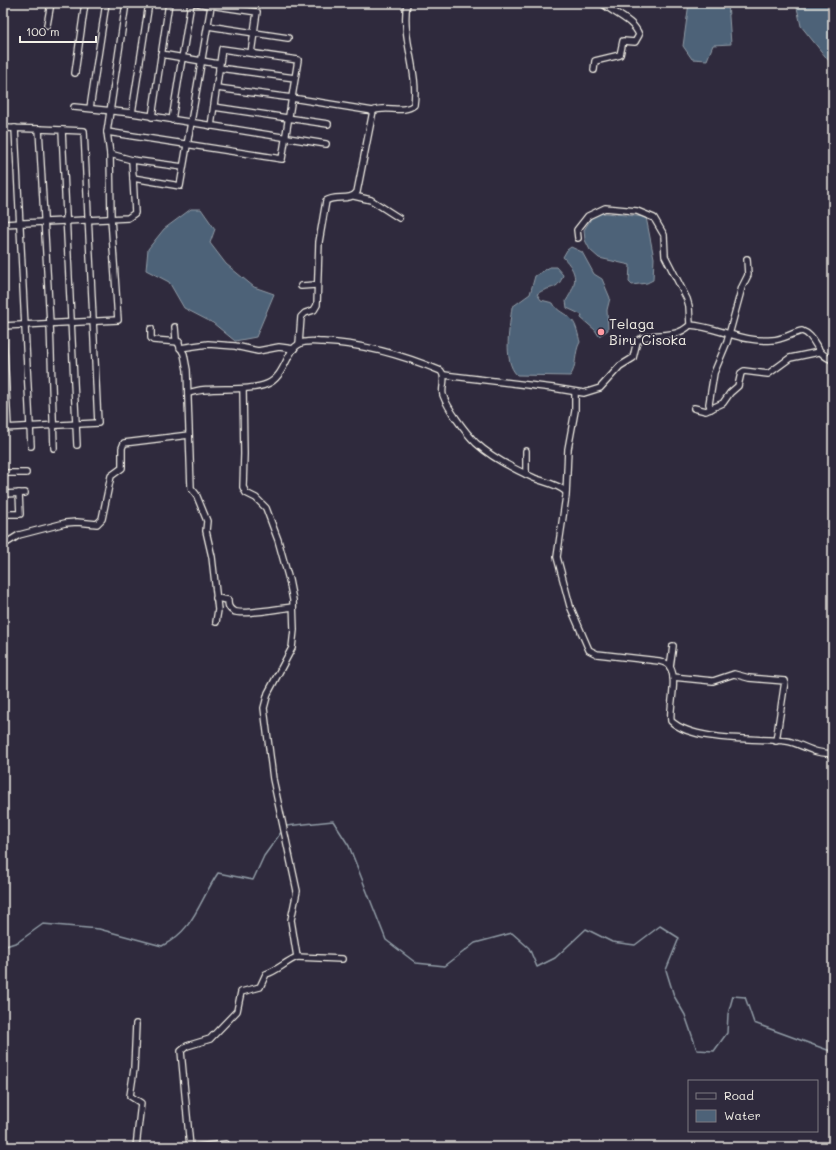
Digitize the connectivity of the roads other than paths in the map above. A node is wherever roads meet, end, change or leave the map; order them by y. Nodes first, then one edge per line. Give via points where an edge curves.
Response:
1 (51, 3) edge
2 (86, 3) edge
3 (106, 3) edge
4 (126, 3) edge
5 (149, 3) edge
6 (169, 3) edge
7 (191, 3) edge
8 (196, 3) edge
9 (407, 3) edge
10 (602, 3) edge
11 (211, 6) junction
12 (47, 25) dead end
13 (208, 26) junction
14 (254, 32) junction
15 (288, 38) dead end
16 (252, 53) junction
17 (161, 54) junction
18 (182, 58) junction
19 (202, 62) junction
20 (219, 66) junction
21 (594, 70) dead end
22 (75, 73) dead end
23 (295, 78) junction
24 (217, 88) junction
25 (292, 98) junction
26 (214, 106) junction
27 (74, 107) dead end
28 (90, 108) junction
29 (111, 110) junction
30 (373, 111) junction
31 (132, 113) junction
32 (152, 117) junction
33 (289, 118) junction
34 (172, 120) junction
35 (191, 123) junction
36 (328, 124) dead end
37 (211, 126) junction
38 (3, 128) edge
39 (15, 128) junction
40 (40, 129) junction
41 (62, 130) junction
42 (107, 132) junction
43 (286, 137) junction
44 (326, 144) dead end
45 (186, 146) junction
46 (110, 154) junction
47 (132, 160) junction
48 (183, 167) junction
49 (133, 178) junction
50 (354, 196) junction
51 (111, 218) junction
52 (399, 218) dead end
53 (89, 220) junction
54 (44, 221) junction
55 (66, 221) junction
56 (20, 223) junction
57 (3, 224) edge
58 (578, 238) dead end
59 (747, 259) dead end
60 (316, 285) junction
61 (301, 286) dead end
62 (94, 321) junction
63 (50, 322) junction
64 (71, 322) junction
65 (25, 324) junction
66 (690, 325) junction
67 (3, 326) edge
68 (175, 327) dead end
69 (151, 329) dead end
70 (3, 331) edge
71 (730, 334) junction
72 (179, 342) junction
73 (299, 344) junction
74 (180, 348) junction
75 (294, 349) junction
76 (819, 352) junction
77 (833, 360) edge
78 (444, 375) junction
79 (243, 388) junction
80 (189, 393) junction
81 (575, 393) junction
82 (694, 408) dead end
83 (711, 409) junction
84 (76, 423) junction
85 (54, 425) junction
86 (30, 426) junction
87 (5, 428) edge
88 (189, 434) junction
89 (77, 445) dead end
90 (31, 446) dead end
91 (54, 448) dead end
92 (526, 451) dead end
93 (26, 472) dead end
94 (3, 473) edge
95 (526, 474) junction
96 (565, 491) junction
97 (3, 494) edge
98 (3, 514) edge
99 (3, 545) edge
100 (216, 598) junction
101 (293, 607) junction
102 (216, 622) dead end
103 (673, 646) dead end
104 (670, 667) junction
105 (673, 677) junction
106 (776, 741) junction
107 (833, 754) edge
108 (297, 957) junction
109 (342, 959) dead end
110 (136, 1024) dead end
111 (226, 1144) dead end
112 (136, 1147) edge
113 (190, 1147) edge
114 (196, 1147) edge

1 - 12 street
2 - 22 street
3 - 28 street
4 - 29 street
5 - 31 street
6 - 17 street
7 - 18 street
8 - 11 street
9 - 30 street via 406,39 414,78 414,105 405,109
10 - 21 street via 625,19 638,35 634,42 623,41 620,55 595,61
11 - 13 street
11 - 14 street via 257,12
13 - 14 street
13 - 19 street
14 - 15 street
14 - 16 street
16 - 20 street via 222,50
16 - 23 street via 298,60
17 - 18 street
17 - 32 street
18 - 19 street
18 - 34 street
19 - 20 street
19 - 35 street
20 - 23 street
20 - 24 street
23 - 25 street
24 - 25 street
24 - 26 street
25 - 30 street
25 - 33 street
26 - 33 street
26 - 37 street
27 - 28 street
28 - 29 street
29 - 31 street
29 - 42 street
30 - 50 street via 357,192
31 - 32 street
32 - 34 street
33 - 36 street
33 - 43 street
34 - 35 street
35 - 37 street
35 - 45 street
37 - 43 street
38 - 39 street
39 - 40 street
39 - 56 street
40 - 41 street
40 - 54 street
41 - 53 street via 84,131
41 - 55 street
42 - 45 street
42 - 46 street
43 - 44 street
43 - 45 street via 282,159
45 - 48 street
46 - 47 street
46 - 51 street
47 - 48 street
47 - 49 street
48 - 49 street via 180,186
49 - 51 street via 135,213 128,218
50 - 52 street via 371,200
50 - 60 street via 329,198 326,201 319,242
51 - 53 street
51 - 62 street via 118,320
53 - 55 street
53 - 62 street
54 - 55 street
54 - 56 street
54 - 63 street
55 - 64 street
56 - 57 street
56 - 65 street
58 - 66 street via 577,230 588,216 605,208 637,211 654,218 664,235 665,256 690,306
59 - 71 street via 748,274 742,287
60 - 61 street
60 - 73 street via 316,307 301,317
62 - 64 street
62 - 84 street via 98,423
63 - 64 street
63 - 65 street
63 - 85 street
64 - 84 street
65 - 67 street
65 - 86 street
66 - 71 street
66 - 81 street via 678,334 637,341 633,358 620,366 600,388 592,392
68 - 72 street via 176,339
69 - 72 street via 153,340
70 - 87 street
71 - 76 street via 739,338 773,340 802,331 811,337
71 - 83 street via 714,373
72 - 74 street
73 - 75 street
73 - 78 street via 332,343 373,348 434,368
74 - 75 street via 208,344 258,351 279,347
74 - 80 street via 184,354
75 - 79 street via 279,375 271,382 263,386
76 - 77 street
76 - 83 street via 790,358 768,374 744,371 741,373 737,388 723,403
78 - 81 street
78 - 95 street via 443,395 474,442 488,453
79 - 80 street
79 - 101 street via 243,487 246,493 266,508 289,580
80 - 88 street
81 - 96 street
82 - 83 street via 706,411
84 - 85 street
84 - 89 street
85 - 86 street
85 - 91 street
86 - 87 street
86 - 90 street
88 - 99 street via 124,443 122,468 111,476 102,519 97,524 65,523 19,536
88 - 100 street via 191,490 196,494 208,521 206,531 212,557
92 - 95 street
93 - 94 street
95 - 96 street via 561,487
96 - 104 street via 558,562 570,606 589,650 597,654 659,661
97 - 98 street via 22,493 20,514
100 - 101 street via 228,600 229,607 234,612
100 - 102 street
101 - 108 street via 292,648 268,693 264,708 279,814 297,891 291,920
103 - 104 street
104 - 105 street
105 - 106 street via 671,721 675,725 700,734
105 - 106 street via 713,681 734,674 786,681
106 - 107 street via 795,743
108 - 109 street
108 - 113 street via 266,974 260,987 241,992 237,1010 210,1039 181,1050
110 - 112 street via 130,1096 140,1103
111 - 114 street

